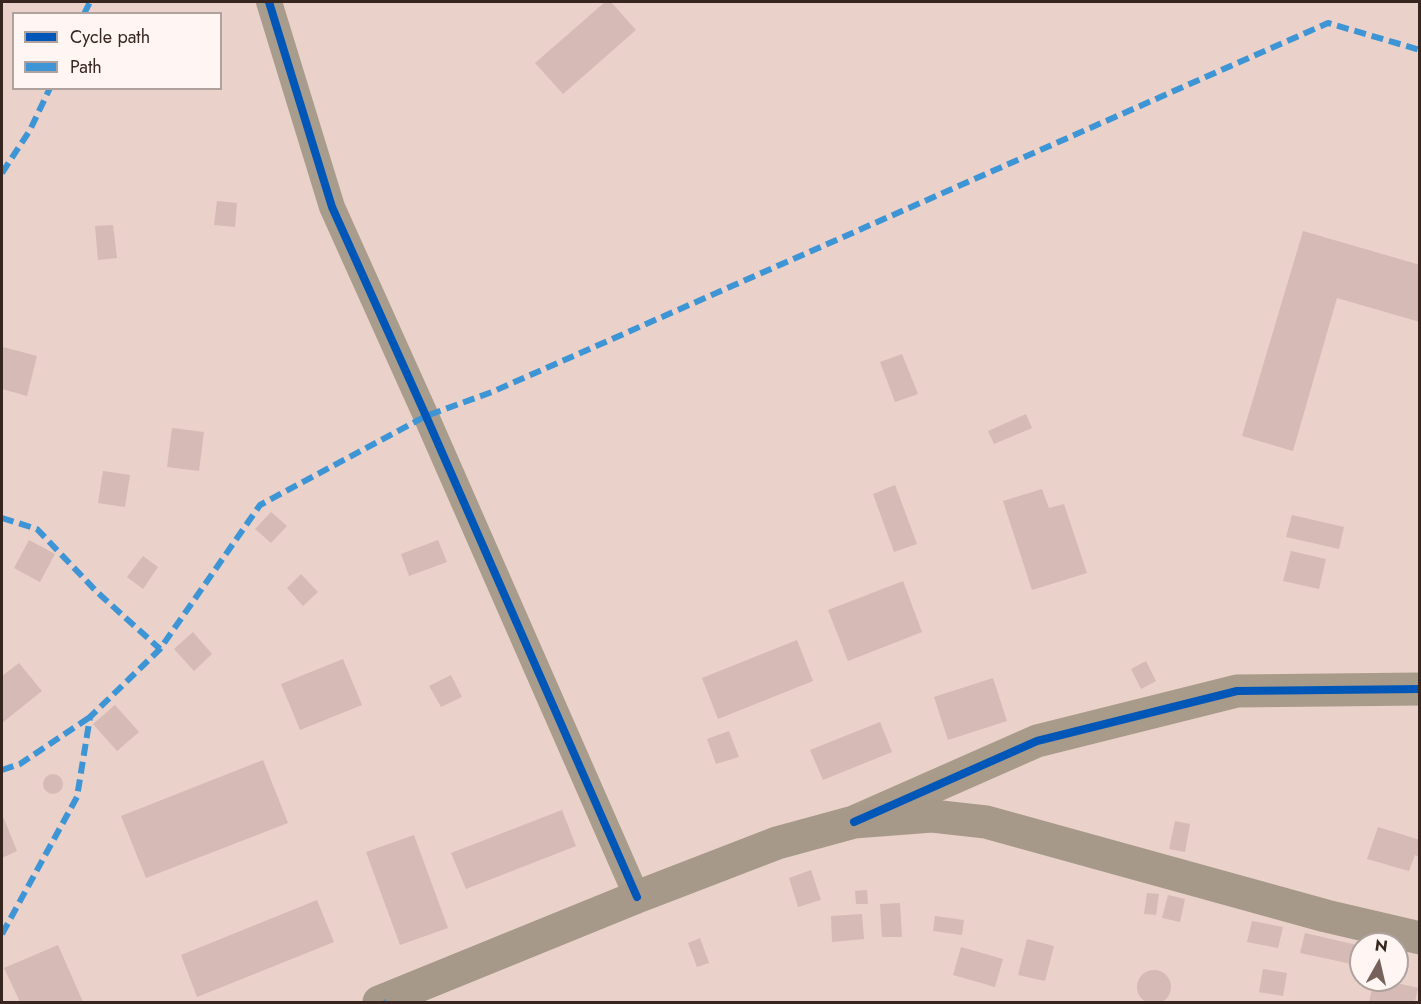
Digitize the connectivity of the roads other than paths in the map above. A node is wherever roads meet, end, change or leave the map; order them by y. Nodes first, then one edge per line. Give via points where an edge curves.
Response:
1 (269, 2) edge
2 (1419, 689) edge
3 (854, 822) junction
4 (637, 897) junction
5 (1419, 938) edge
6 (379, 1002) edge

1 - 4 street via 332,207
2 - 3 street via 1237,691 1037,741
3 - 4 main road via 777,843
3 - 5 main road via 932,816 986,822 1314,913
4 - 6 main road

